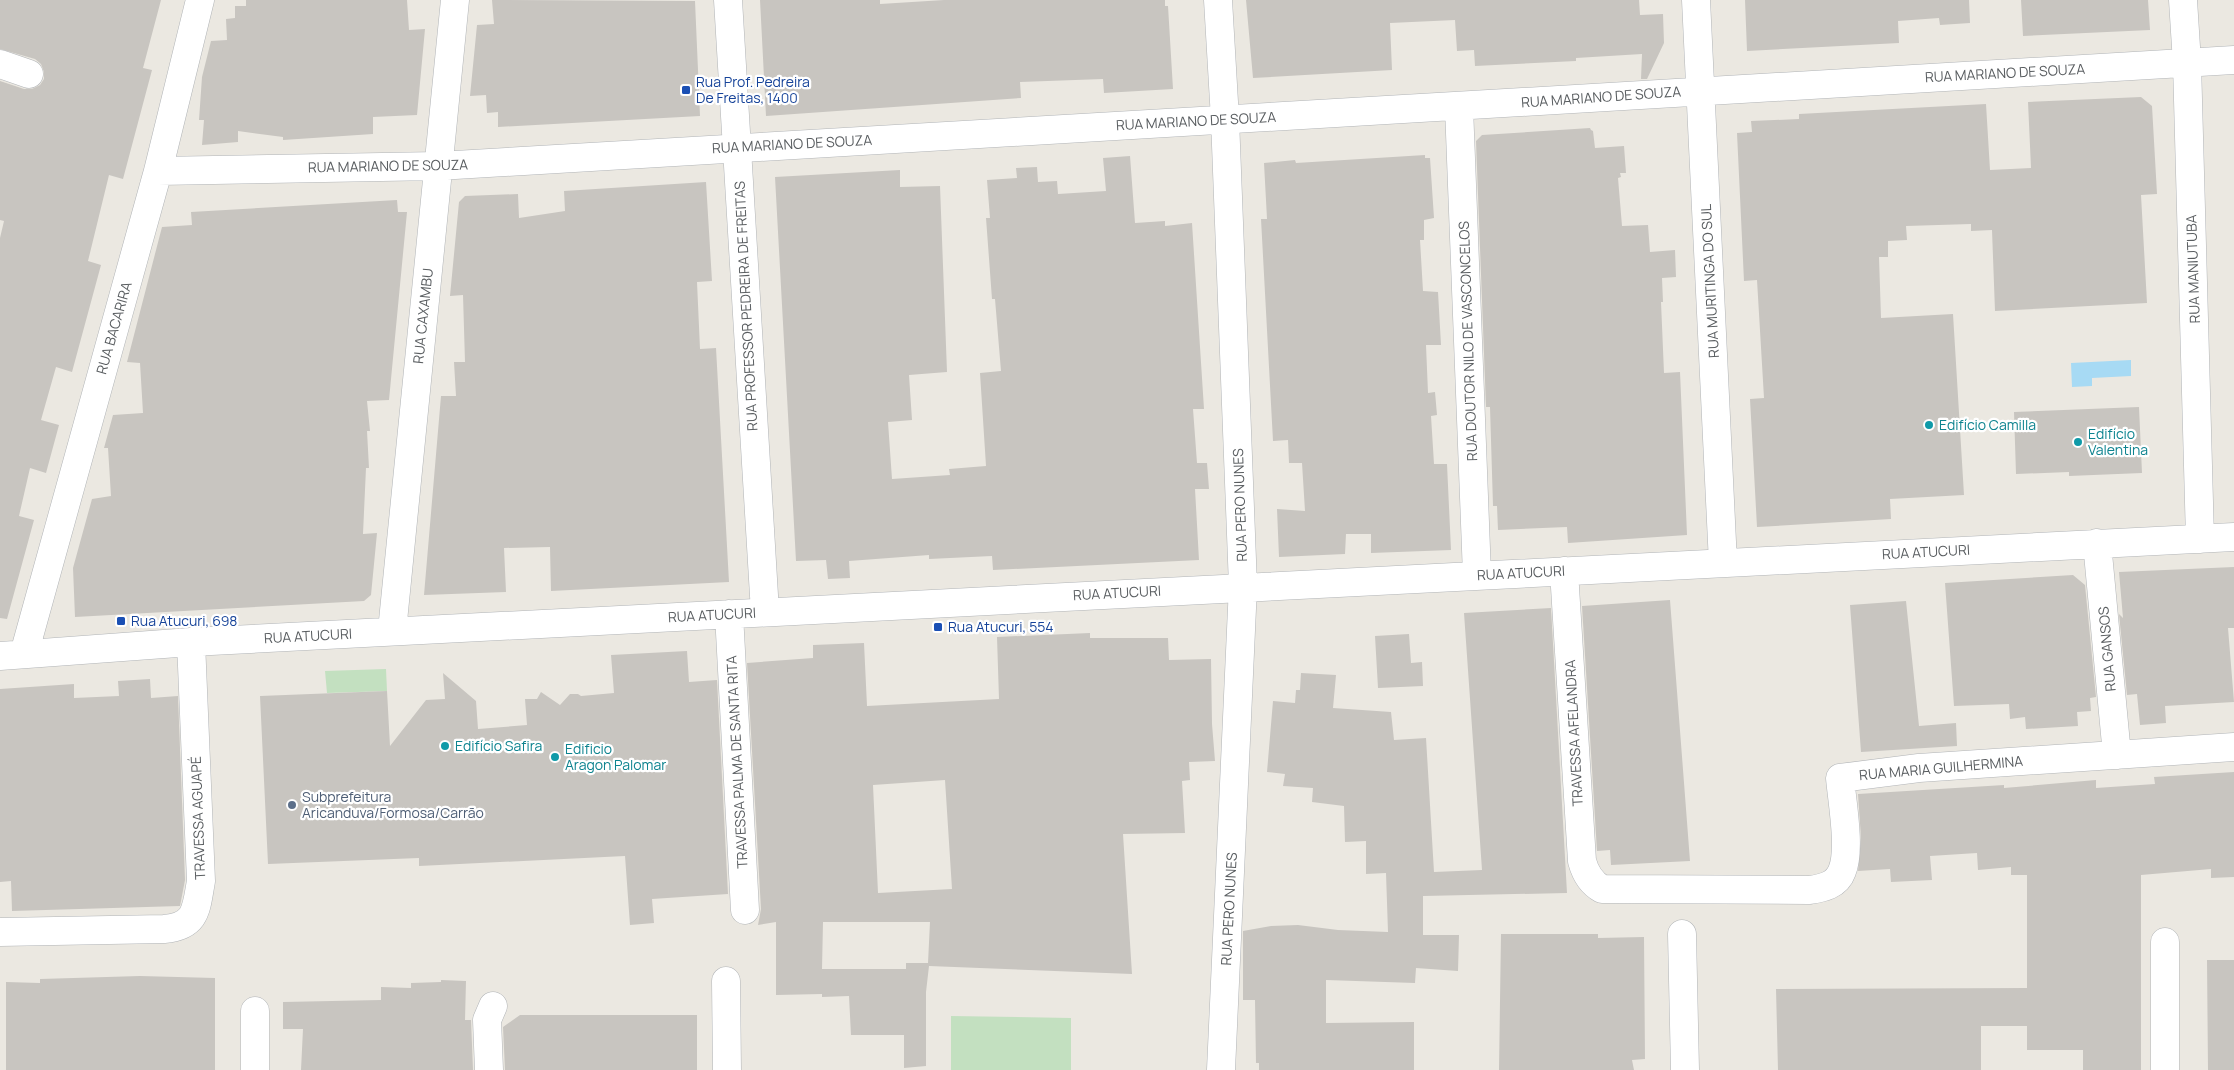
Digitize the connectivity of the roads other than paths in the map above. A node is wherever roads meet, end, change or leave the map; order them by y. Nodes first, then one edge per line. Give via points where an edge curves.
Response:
1 (200, 0) edge
2 (455, 0) edge
3 (728, 0) edge
4 (1218, 0) edge
5 (1696, 0) edge
6 (2183, 0) edge
7 (2234, 60) edge
8 (2187, 62) junction
9 (0, 64) edge
10 (29, 74) dead end
11 (1702, 90) junction
12 (1459, 107) junction
13 (1225, 119) junction
14 (737, 148) junction
15 (438, 166) junction
16 (158, 170) junction
17 (2234, 537) edge
18 (2200, 539) junction
19 (2097, 543) junction
20 (1723, 563) junction
21 (1564, 571) junction
22 (1477, 575) junction
23 (1243, 586) junction
24 (764, 612) junction
25 (729, 614) junction
26 (392, 631) junction
27 (190, 642) junction
28 (12, 655) edge
29 (2234, 747) edge
30 (2117, 755) junction
31 (1602, 889) joint
32 (745, 910) dead end
33 (0, 932) edge
34 (1682, 934) dead end
35 (2165, 942) dead end
36 (726, 981) dead end
37 (493, 1006) dead end
38 (255, 1011) dead end
39 (254, 1070) edge
40 (489, 1070) edge
41 (727, 1070) edge
42 (1221, 1070) edge
43 (1685, 1070) edge
44 (2165, 1070) edge

1 - 16 street, RUA BACARIRA
2 - 15 street, RUA CAXAMBU
3 - 14 street, RUA PROFESSOR PEDREIRA DE FREITAS
4 - 13 street, RUA PERO NUNES
5 - 11 street, RUA MURITINGA DO SUL
6 - 8 street, RUA MANIUTUBA
7 - 8 street, RUA MARIANO DE SOUZA
8 - 11 street, RUA MARIANO DE SOUZA
8 - 18 street, RUA MANIUTUBA
9 - 10 street
11 - 12 street, RUA MARIANO DE SOUZA
11 - 20 street, RUA MURITINGA DO SUL
12 - 13 street, RUA MARIANO DE SOUZA
12 - 22 street, RUA DOUTOR NILO DE VASCONCELOS
13 - 14 street, RUA MARIANO DE SOUZA
13 - 23 street, RUA PERO NUNES
14 - 15 street, RUA MARIANO DE SOUZA
14 - 24 street, RUA PROFESSOR PEDREIRA DE FREITAS
15 - 16 street, RUA MARIANO DE SOUZA
15 - 26 street, RUA CAXAMBU
16 - 28 street, RUA BACARIRA
17 - 18 street, RUA ATUCURI
18 - 19 street, RUA ATUCURI
19 - 20 street, RUA ATUCURI
19 - 30 street, RUA GANSOS
20 - 21 street, RUA ATUCURI
21 - 22 street, RUA ATUCURI
21 - 31 street, TRAVESSA AFELANDRA via 1582,861 1588,875
22 - 23 street, RUA ATUCURI
23 - 24 street, RUA ATUCURI
23 - 42 street, RUA PERO NUNES
24 - 25 street, RUA ATUCURI
25 - 26 street, RUA ATUCURI
25 - 32 street, TRAVESSA PALMA DE SANTA RITA
26 - 27 street, RUA ATUCURI
27 - 28 street, RUA ATUCURI
27 - 33 street, TRAVESSA AGUAPÉ via 201,881 198,903 190,920 180,927 164,929
29 - 30 street, RUA MARIA GUILHERMINA
30 - 31 street, RUA MARIA GUILHERMINA via 1919,768 1840,778 1846,858 1842,872 1825,888
34 - 43 street
35 - 44 street
36 - 41 street
37 - 40 street via 487,1020
38 - 39 street

